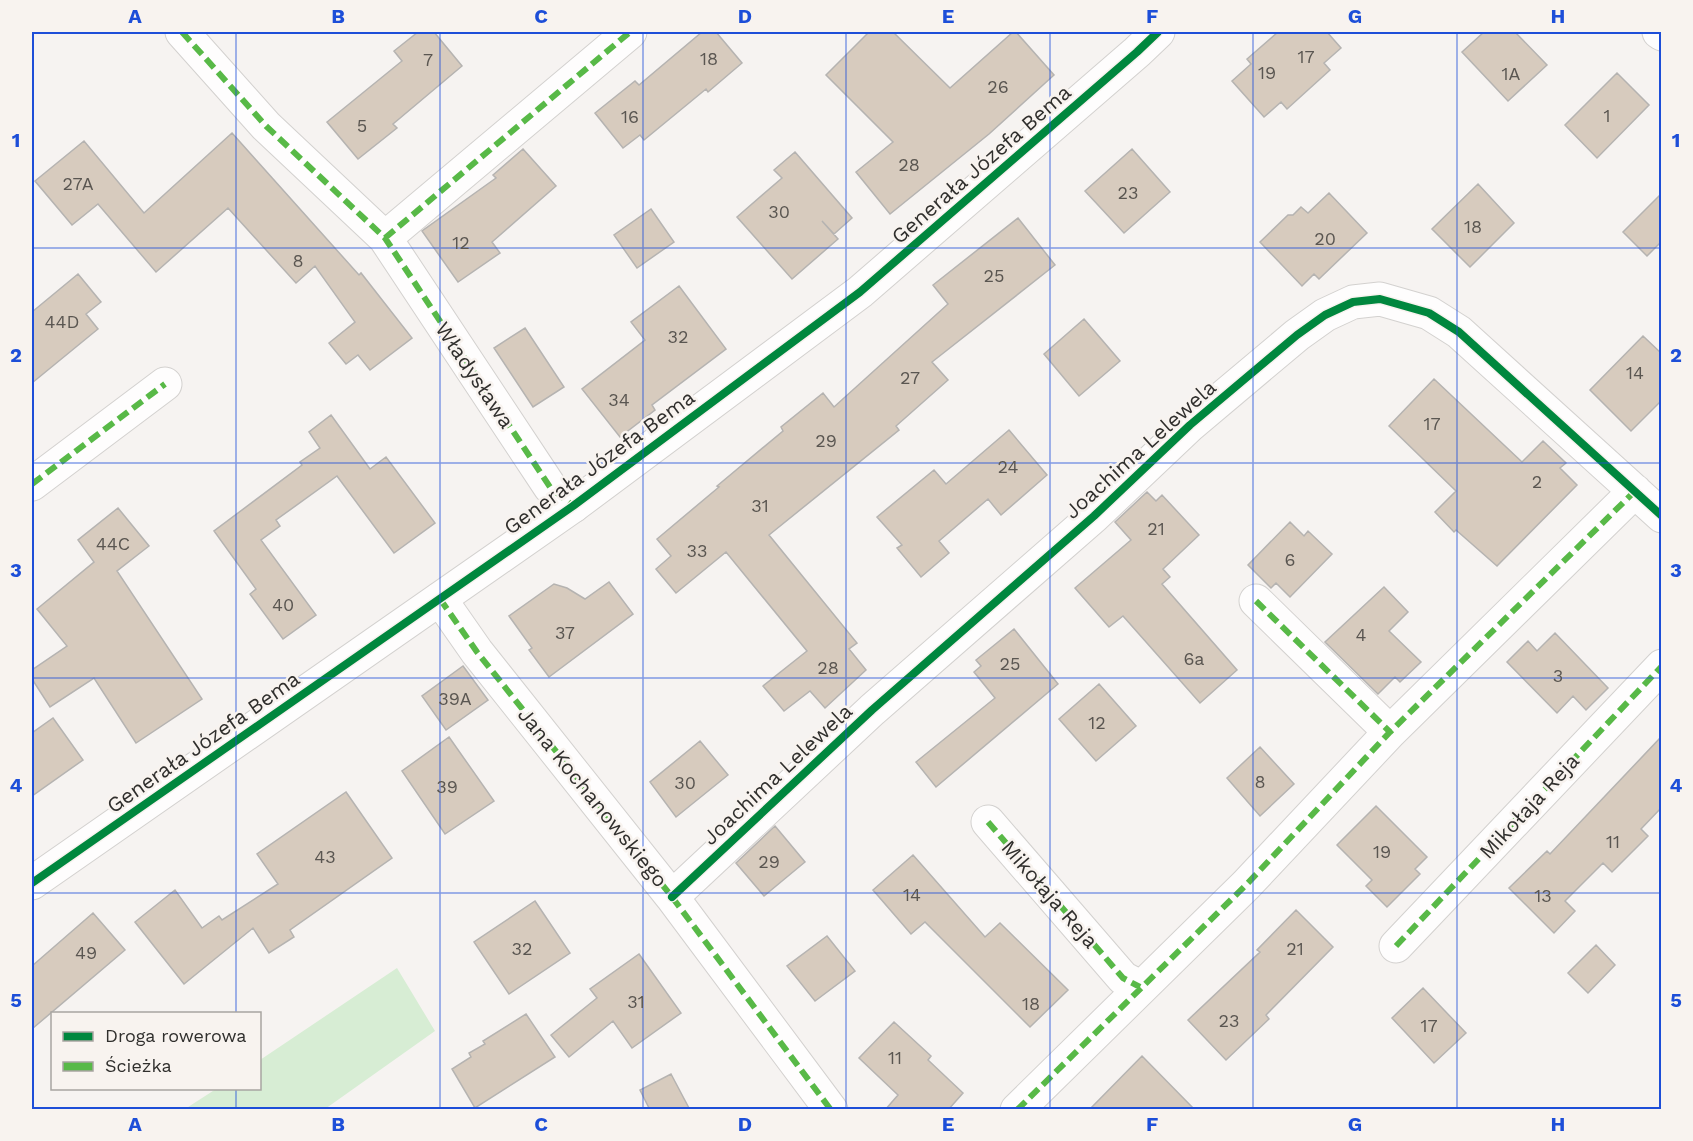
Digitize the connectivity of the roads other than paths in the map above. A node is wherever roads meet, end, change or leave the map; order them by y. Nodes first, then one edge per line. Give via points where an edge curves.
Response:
1 (182, 32) edge
2 (630, 32) edge
3 (1158, 32) edge
4 (385, 238) junction
5 (165, 384) dead end
6 (32, 484) edge
7 (1635, 491) junction
8 (573, 506) junction
9 (1662, 516) edge
10 (440, 599) junction
11 (1256, 601) dead end
12 (1662, 666) edge
13 (1390, 732) junction
14 (988, 822) dead end
15 (32, 883) edge
16 (672, 897) junction
17 (1396, 946) dead end
18 (1140, 987) junction
19 (831, 1110) edge
20 (1017, 1110) edge

1 - 4 street, Władysława via 266,126
2 - 4 street
3 - 8 street, Generała Józefa Bema via 860,292
4 - 8 street, Władysława via 550,487
5 - 6 street
7 - 9 street, Joachima Lelewela
7 - 13 street
7 - 16 street, Joachima Lelewela via 1459,332 1429,313 1398,303 1380,298 1353,302 1325,315 1297,335 1190,425 1094,516 872,710
8 - 10 street, Generała Józefa Bema
10 - 15 street, Generała Józefa Bema
10 - 16 street, Jana Kochanowskiego via 477,652
11 - 13 street
12 - 17 street, Mikołaja Reja
13 - 18 street via 1246,885
14 - 18 street, Mikołaja Reja via 1123,978
16 - 19 street, Jana Kochanowskiego
18 - 20 street

